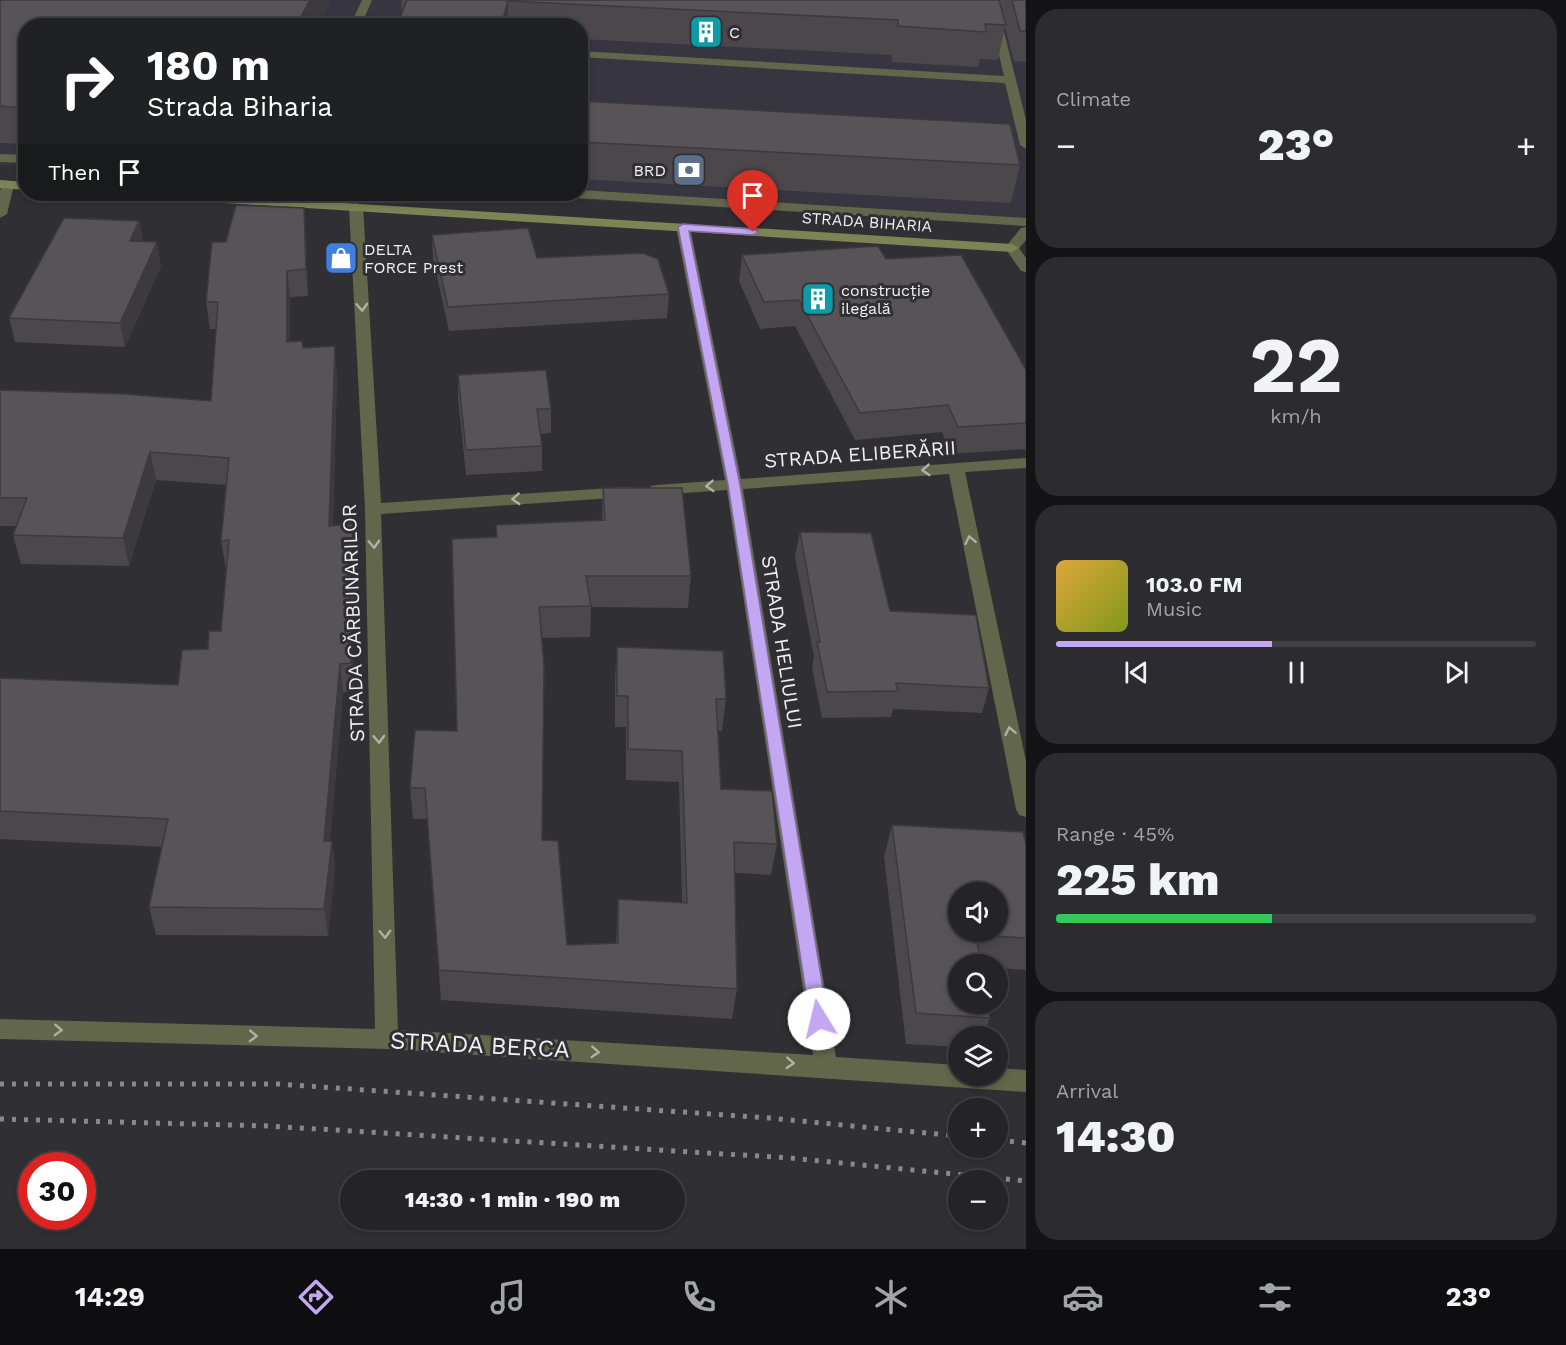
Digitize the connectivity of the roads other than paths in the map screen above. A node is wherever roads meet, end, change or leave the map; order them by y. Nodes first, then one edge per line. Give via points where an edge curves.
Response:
1 (367, 0) edge
2 (991, 0) edge
3 (359, 18) edge
4 (588, 54) edge
5 (1010, 80) junction
6 (1026, 145) edge
7 (0, 158) edge
8 (18, 159) edge
9 (4, 185) edge
10 (588, 195) edge
11 (302, 201) edge
12 (356, 207) junction
13 (0, 214) edge
14 (1026, 222) edge
15 (683, 227) junction
16 (1026, 231) edge
17 (1012, 248) junction
18 (1026, 268) edge
19 (1026, 463) edge
20 (956, 468) junction
21 (734, 485) junction
22 (373, 509) junction
23 (1026, 809) edge
24 (0, 1029) edge
25 (387, 1039) junction
26 (826, 1065) junction
27 (948, 1074) edge
28 (1008, 1079) edge
29 (1026, 1081) edge

1 - 3 street
2 - 5 street
4 - 5 street
5 - 6 street
7 - 8 street
9 - 13 street
10 - 14 street
11 - 12 street, STRADA BIHARIA
12 - 15 street, STRADA BIHARIA
12 -> 22 street, STRADA CĂRBUNARILOR
15 - 17 street, STRADA BIHARIA
15 - 21 street, STRADA HELIULUI
16 - 17 street
17 - 18 street
19 - 20 street, STRADA ELIBERĂRII
20 -> 21 street, STRADA ELIBERĂRII
23 -> 20 street
21 -> 22 street, STRADA ELIBERĂRII
21 - 26 street, STRADA HELIULUI
22 -> 25 street, STRADA CĂRBUNARILOR
24 -> 25 street, STRADA BERCA
25 -> 26 street, STRADA BERCA
26 - 27 street, STRADA BERCA
28 - 29 street, STRADA BERCA

